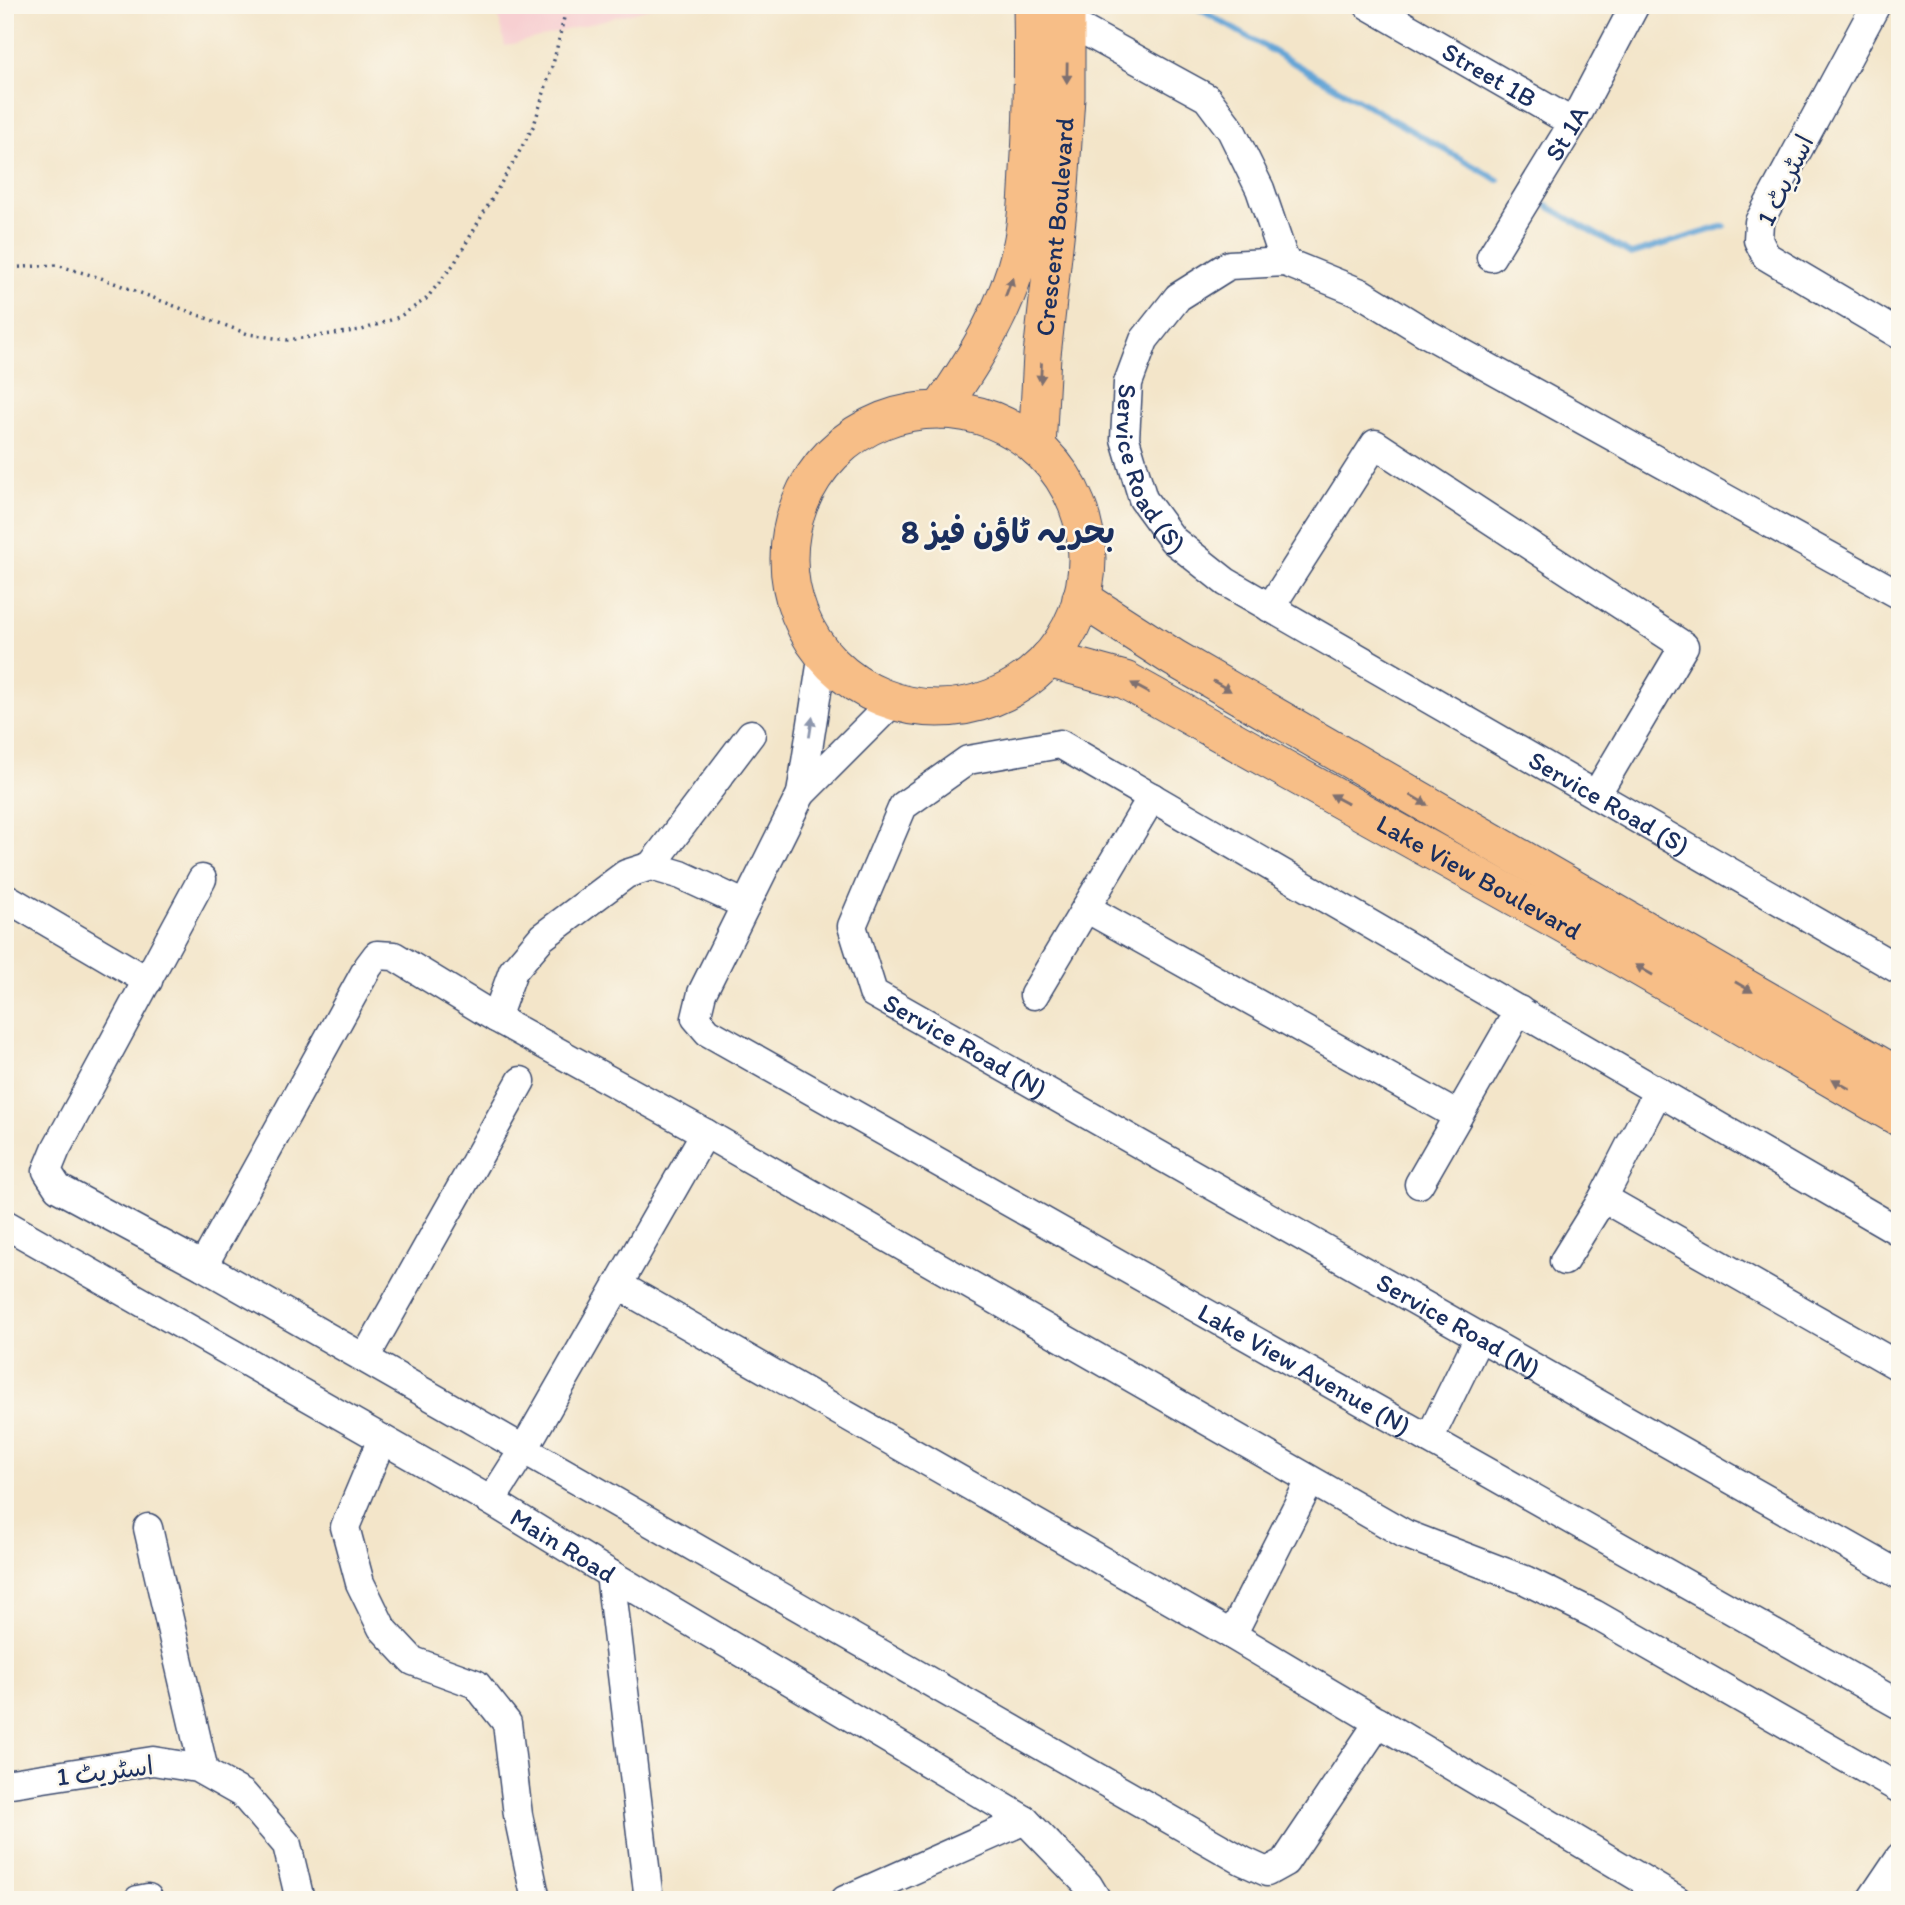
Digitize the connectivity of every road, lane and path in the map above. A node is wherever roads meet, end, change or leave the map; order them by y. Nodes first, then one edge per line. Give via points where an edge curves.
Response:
1 (567, 5) edge
2 (1368, 5) edge
3 (1634, 5) edge
4 (1877, 5) edge
5 (1051, 9) edge
6 (1573, 123) junction
7 (1491, 257) dead end
8 (1285, 262) junction
9 (5, 268) edge
10 (1900, 335) edge
11 (940, 410) junction
12 (1037, 448) junction
13 (1900, 595) edge
14 (1082, 598) junction
15 (1270, 608) junction
16 (823, 653) junction
17 (1048, 659) junction
18 (894, 701) junction
19 (751, 734) dead end
20 (801, 794) junction
21 (1596, 795) junction
22 (1152, 797) junction
23 (651, 866) junction
24 (202, 880) dead end
25 (5, 897) edge
26 (746, 905) junction
27 (1086, 908) junction
28 (1900, 970) edge
29 (148, 981) junction
30 (1034, 995) dead end
31 (1519, 1010) junction
32 (496, 1017) junction
33 (1900, 1077) edge
34 (521, 1081) dead end
35 (1658, 1091) junction
36 (1458, 1116) junction
37 (1900, 1118) edge
38 (705, 1133) junction
39 (1419, 1184) dead end
40 (1603, 1198) junction
41 (5, 1224) edge
42 (1900, 1232) edge
43 (1564, 1261) dead end
44 (203, 1266) junction
45 (618, 1285) junction
46 (1479, 1337) junction
47 (365, 1358) junction
48 (1900, 1367) edge
49 (382, 1439) junction
50 (1429, 1439) junction
51 (524, 1448) junction
52 (1310, 1481) junction
53 (491, 1501) junction
54 (148, 1528) dead end
55 (610, 1574) junction
56 (1900, 1576) edge
57 (1232, 1635) junction
58 (1900, 1705) edge
59 (1379, 1722) junction
60 (204, 1771) junction
61 (6, 1778) edge
62 (1900, 1789) edge
63 (1025, 1820) junction
64 (1900, 1857) edge
65 (649, 1899) edge
66 (300, 1900) edge
67 (536, 1900) edge
68 (845, 1900) edge
69 (1097, 1900) edge
70 (1677, 1900) edge
71 (1871, 1900) edge

1 - 9 path via 534,125 454,264 426,299 399,317 362,330 288,340 248,334 56,265
2 - 6 street, Street 1B
3 - 6 street, St 1A
4 - 10 street, اسٹریٹ 1 via 1759,222 1758,240 1766,256
5 - 8 street via 1208,98 1231,130 1260,189
11 -> 5 main road, Crescent Boulevard via 993,325 1023,243 1034,100
5 -> 12 main road, Crescent Boulevard via 1066,97
6 - 7 street, St 1A
8 - 13 street, Service Road (S) via 1362,293 1426,333
8 - 15 street, Service Road (S) via 1229,265 1178,297 1144,340 1132,372 1125,439 1143,499 1173,540 1226,582
11 - 12 main road via 992,420
11 - 16 main road via 906,413 845,441 821,465 803,494 792,526 791,582 804,625
12 - 14 main road via 1056,468 1081,517 1086,544
14 - 17 main road via 1063,641
14 -> 33 main road, Lake View Boulevard via 1174,658
15 - 21 street, Service Road (S)
15 - 21 street via 1375,444 1684,646
16 - 18 main road via 859,685
20 -> 16 street
17 - 18 main road via 1004,693 977,702 922,707
37 -> 17 main road, Lake View Boulevard via 1125,680
18 - 20 street
19 - 23 street
20 - 26 street
21 - 28 street, Service Road (S)
22 - 27 street
22 - 31 street, Service Road (N)
22 - 46 street, Service Road (N) via 1060,744 968,760 903,806 852,926 873,993
23 - 26 street
23 - 32 street via 626,874 542,937 513,971
24 - 29 street
25 - 29 street
26 - 50 street, Lake View Avenue (N) via 702,993 696,1018 708,1032
27 - 30 street
27 - 36 street
29 - 44 street via 47,1171 58,1188
31 - 35 street, Service Road (N)
31 - 36 street
32 - 38 street
32 - 44 street via 394,956 377,955
34 - 47 street
35 - 40 street
35 - 42 street, Service Road (N)
36 - 39 street
38 - 45 street
38 - 52 street
40 - 43 street
40 - 48 street
41 - 49 street, Main Road
44 - 47 street
45 - 51 street
45 - 57 street
46 - 50 street
46 - 56 street, Service Road (N)
47 - 51 street
49 - 53 street, Main Road
49 - 67 street via 345,1527 360,1583 382,1628 413,1661 476,1684 507,1723 518,1815
50 - 58 street, Lake View Avenue (N)
51 - 53 street
51 - 59 street via 1267,1872 1285,1862
52 - 57 street
52 - 62 street via 1405,1534 1525,1580 1594,1614
53 - 55 street, Main Road
54 - 60 street
55 - 63 street, Main Road
55 - 65 street
57 - 59 street
59 - 70 street
60 - 61 street, اسٹریٹ 1 via 153,1761
60 - 66 street, اسٹریٹ 1 via 243,1794 287,1845
63 - 68 street
63 - 69 street, Main Road
64 - 71 street

